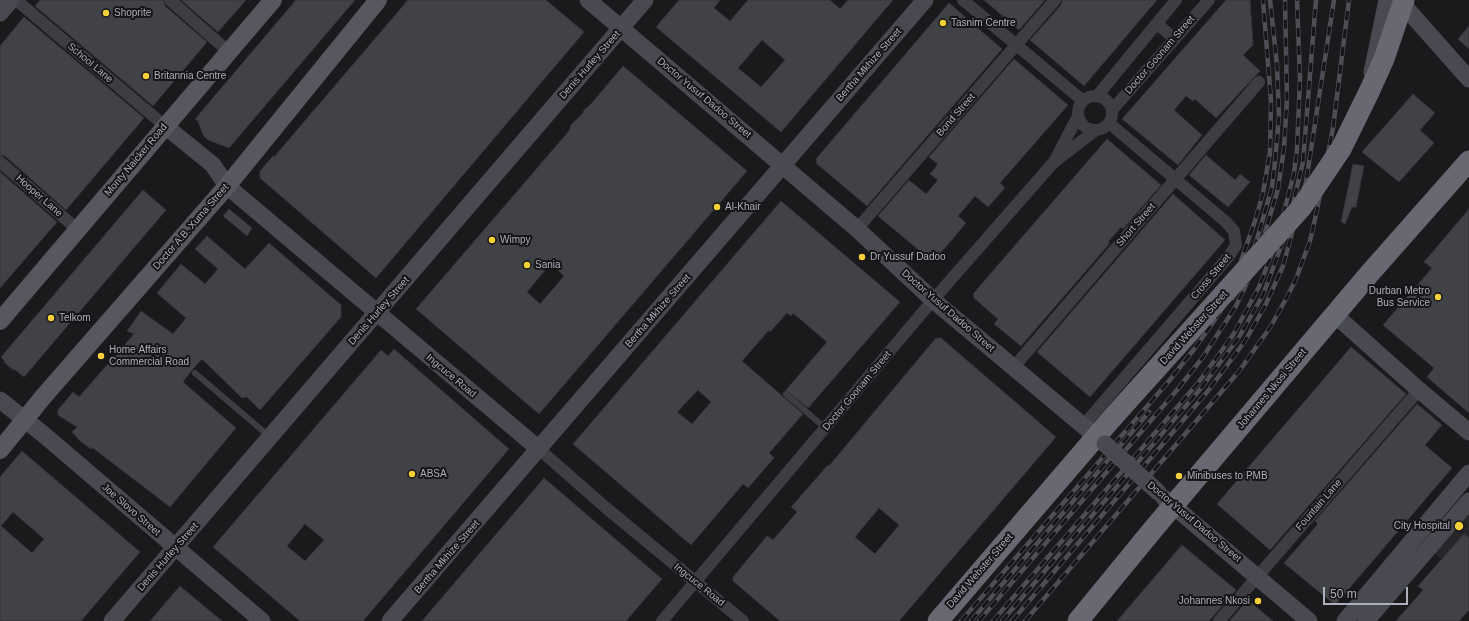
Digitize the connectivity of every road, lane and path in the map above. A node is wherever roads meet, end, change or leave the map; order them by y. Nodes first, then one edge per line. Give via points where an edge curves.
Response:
1 (11, 0) edge
2 (16, 0) edge
3 (170, 0) edge
4 (273, 0) edge
5 (378, 0) edge
6 (588, 0) edge
7 (645, 0) edge
8 (925, 0) edge
9 (963, 0) edge
10 (1055, 0) edge
11 (1176, 0) edge
12 (1209, 0) edge
13 (1398, 1) edge
14 (0, 13) edge
15 (1157, 24) junction
16 (621, 28) junction
17 (1175, 39) junction
18 (1017, 45) junction
19 (229, 52) junction
20 (1469, 79) edge
21 (1259, 82) dead end
22 (1097, 96) junction
23 (1083, 101) junction
24 (1112, 110) junction
25 (1078, 116) junction
26 (1109, 123) junction
27 (165, 126) junction
28 (1096, 130) junction
29 (1469, 161) edge
30 (0, 162) edge
31 (1053, 163) junction
32 (783, 165) junction
33 (1176, 180) junction
34 (226, 186) junction
35 (77, 229) junction
36 (857, 229) junction
37 (933, 300) junction
38 (378, 313) junction
39 (1335, 315) junction
40 (0, 321) edge
41 (1013, 368) junction
42 (195, 373) dead end
43 (1419, 390) junction
44 (786, 394) dead end
45 (0, 400) edge
46 (25, 419) junction
47 (825, 428) junction
48 (1469, 432) edge
49 (1095, 435) junction
50 (271, 438) junction
51 (539, 449) junction
52 (0, 450) edge
53 (1469, 473) edge
54 (1166, 499) junction
55 (1469, 501) edge
56 (176, 548) junction
57 (1417, 548) junction
58 (1257, 576) junction
59 (695, 582) junction
60 (112, 621) edge
61 (262, 621) edge
62 (390, 621) edge
63 (662, 621) edge
64 (743, 621) edge
65 (938, 621) edge
66 (1078, 621) edge
67 (1219, 621) edge
68 (1309, 621) edge
69 (1345, 621) edge
70 (1366, 621) edge

1 - 14 street
2 - 27 street, School Lane
3 - 19 street
4 - 19 main road, Monty Naicker Road
5 - 34 main road, Doctor A.B. Xuma Street
6 - 16 street, Doctor Yusuf Dadoo Street
7 - 16 street, Denis Hurley Street
8 - 32 street, Bertha Mkhize Street
9 - 18 street
10 - 18 street, Bond Street
11 - 15 street, Doctor Goonam Street
12 - 17 street, Doctor Goonam Street
13 - 20 street
13 - 49 highway, David Webster Street, bridge via 1384,59 1369,92 1341,149 1301,208
15 - 17 street
15 - 22 street, Doctor Goonam Street
16 - 32 street, Doctor Yusuf Dadoo Street
16 - 38 street, Denis Hurley Street
17 - 24 street, Doctor Goonam Street
18 - 23 street
18 - 36 street, Bond Street
19 - 27 main road, Monty Naicker Road
21 - 33 street, Short Street
22 - 23 street
22 - 24 street via 1106,101
23 - 25 street
24 - 26 street
25 - 28 street via 1086,128
25 - 31 street
26 - 28 street
26 - 33 street, Cross Street
27 - 34 street, Ingcuce Road via 213,166
27 - 35 main road, Monty Naicker Road
28 - 31 street
29 - 39 highway, Johannes Nkosi Street
30 - 35 street, Hooper Lane
31 - 37 street, Doctor Goonam Street
32 - 36 street, Doctor Yusuf Dadoo Street
32 - 51 street, Bertha Mkhize Street
33 - 41 street, Short Street
33 - 49 street, Cross Street via 1226,222 1234,231 1236,245
34 - 38 street, Ingcuce Road
34 - 46 main road, Doctor A.B. Xuma Street
35 - 40 main road, Monty Naicker Road
36 - 37 street, Doctor Yusuf Dadoo Street
37 - 41 street, Doctor Yusuf Dadoo Street
37 - 47 street, Doctor Goonam Street
38 - 50 street, Denis Hurley Street
38 - 51 street, Ingcuce Road
39 - 43 street
39 - 54 highway, Johannes Nkosi Street
41 - 49 street, Doctor Yusuf Dadoo Street
42 - 50 lane
43 - 48 street
43 - 58 street, Fountain Lane
44 - 47 lane
45 - 46 street, Joe Slovo Street
46 - 52 main road, Doctor A.B. Xuma Street
46 - 56 street, Joe Slovo Street
47 - 59 street, Doctor Goonam Street
49 - 54 street, Doctor Yusuf Dadoo Street, bridge
49 - 65 highway, David Webster Street
50 - 56 street, Denis Hurley Street
51 - 59 street, Ingcuce Road
51 - 62 street, Bertha Mkhize Street
53 - 57 street
54 - 58 street, Doctor Yusuf Dadoo Street
54 - 66 highway, Johannes Nkosi Street
55 - 57 street
56 - 60 street, Denis Hurley Street
56 - 61 street, Joe Slovo Street
57 - 69 street
57 - 70 street
58 - 67 street, Fountain Lane
58 - 68 street, Doctor Yusuf Dadoo Street
59 - 63 street, Doctor Goonam Street
59 - 64 street, Ingcuce Road

